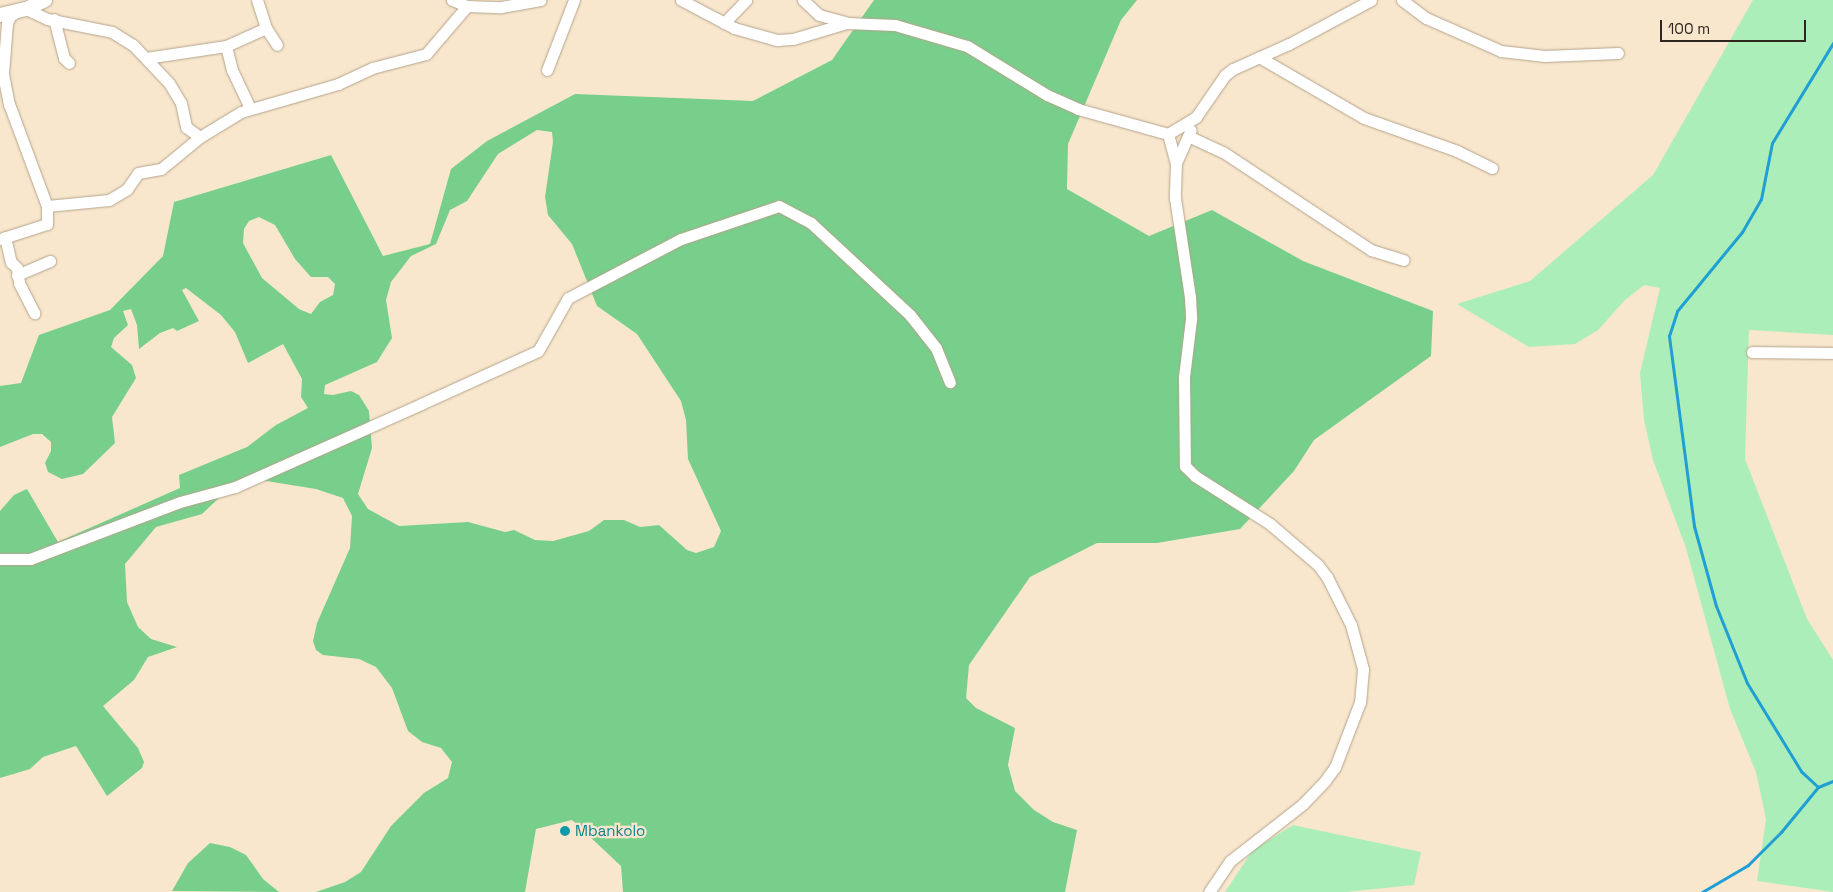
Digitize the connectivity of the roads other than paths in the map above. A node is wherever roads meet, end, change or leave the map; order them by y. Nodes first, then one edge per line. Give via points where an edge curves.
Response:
1 (45, 0) edge
2 (257, 0) edge
3 (452, 0) edge
4 (540, 0) edge
5 (574, 0) edge
6 (681, 0) edge
7 (746, 0) edge
8 (803, 0) edge
9 (1371, 0) edge
10 (1402, 0) edge
11 (467, 6) junction
12 (23, 10) junction
13 (0, 16) edge
14 (54, 19) junction
15 (724, 23) junction
16 (846, 23) junction
17 (266, 28) junction
18 (277, 45) dead end
19 (226, 46) junction
20 (1618, 53) dead end
21 (1259, 57) junction
22 (146, 58) junction
23 (69, 63) dead end
24 (547, 70) dead end
25 (250, 108) junction
26 (1196, 117) junction
27 (1168, 134) junction
28 (1188, 136) junction
29 (200, 137) junction
30 (1176, 163) junction
31 (1492, 168) dead end
32 (47, 206) junction
33 (2, 238) edge
34 (1403, 260) dead end
35 (50, 261) dead end
36 (17, 275) junction
37 (34, 313) dead end
38 (1752, 352) dead end
39 (1833, 353) edge
40 (950, 382) dead end
41 (0, 558) edge
42 (1208, 892) edge

1 - 12 street
2 - 17 street
3 - 11 street
4 - 11 street via 501,7
5 - 24 street
6 - 15 street
7 - 15 street
8 - 16 street via 819,16
9 - 21 street
10 - 20 street via 1426,18 1501,52 1545,56
11 - 25 street via 426,54 372,68 338,84
12 - 13 street
12 - 14 street via 48,20
12 - 32 street via 10,16 7,23 3,74 9,104
14 - 22 street via 112,32
14 - 23 street via 64,58
15 - 16 street via 777,40 793,39
16 - 27 street via 895,25 967,46 1060,101
17 - 18 street
17 - 19 street
19 - 22 street
19 - 25 street via 232,70
21 - 26 street via 1225,75
21 - 31 street via 1364,118 1457,151
22 - 29 street via 170,83 181,103 186,127
25 - 29 street
26 - 27 street
26 - 28 street
27 - 30 street
28 - 30 street
28 - 34 street via 1223,152 1371,250
29 - 32 street via 161,169 138,172 127,189 109,200
30 - 42 street via 1175,198 1191,319 1184,377 1185,466 1195,476 1270,524 1318,565 1328,577 1351,625 1363,676 1360,702 1350,732 1325,781 1303,804 1230,861
32 - 33 street via 47,224
33 - 36 street via 11,262 17,268
35 - 36 street
36 - 37 street
38 - 39 street
40 - 41 street via 936,348 910,315 811,223 779,206 681,239 568,298 538,351 360,432 235,487 180,502 30,559

